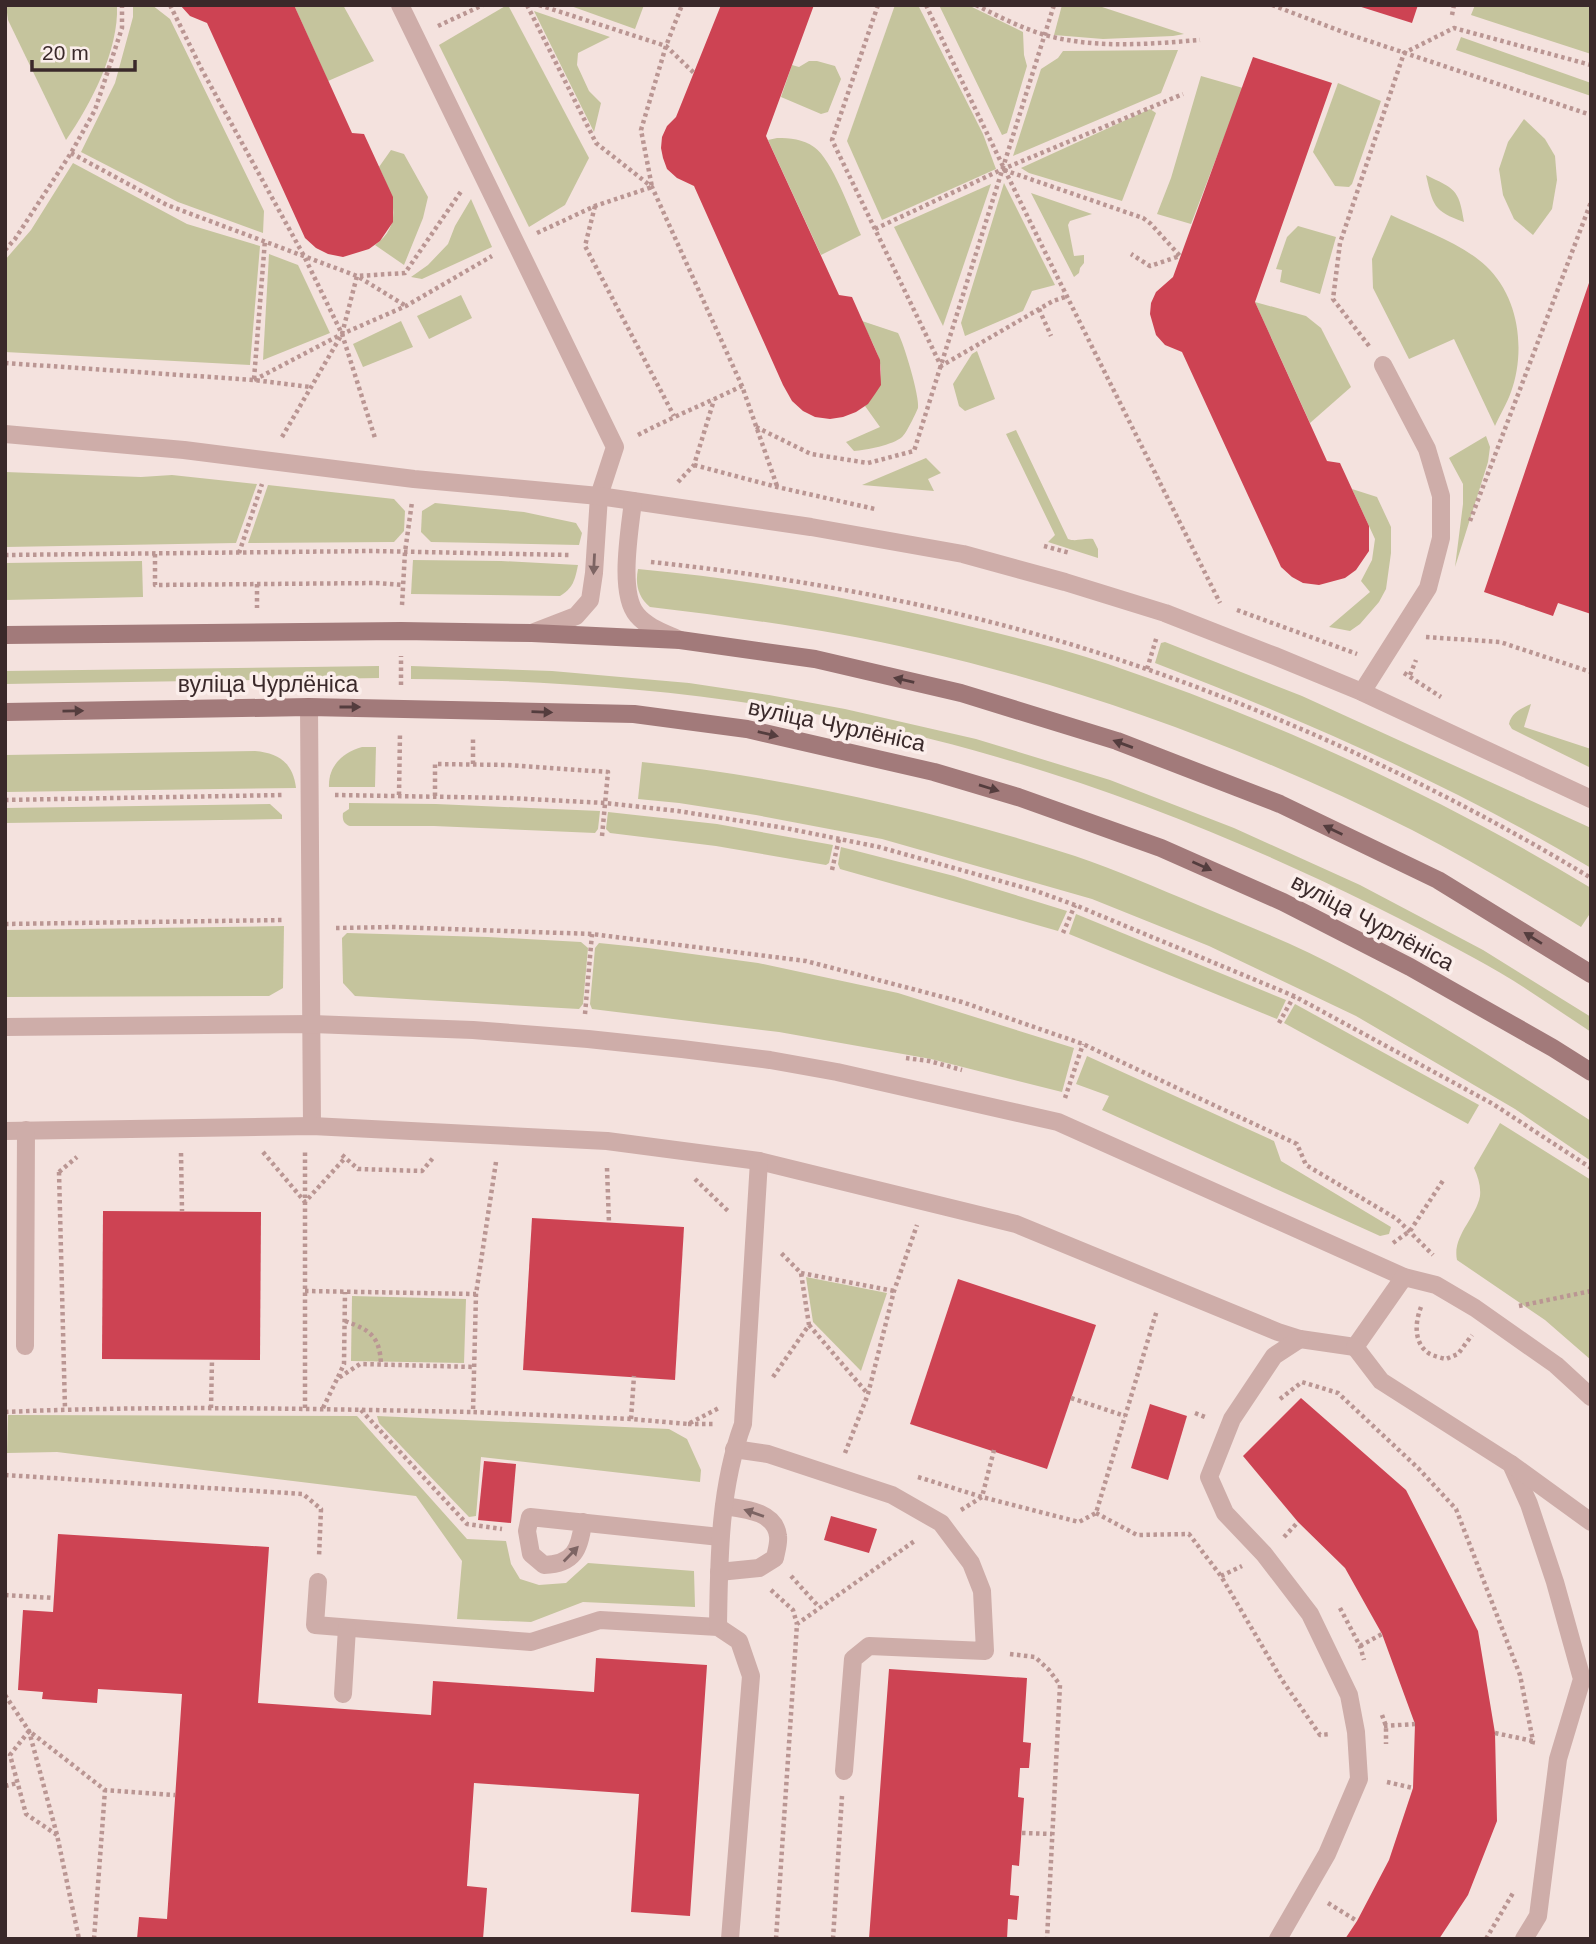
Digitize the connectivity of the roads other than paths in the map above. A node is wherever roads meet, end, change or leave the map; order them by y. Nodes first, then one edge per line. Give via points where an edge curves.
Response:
1 (400, 5) edge
2 (1383, 365) road end
3 (5, 434) edge
4 (598, 496) junction
5 (633, 501) junction
6 (532, 633) junction
7 (5, 635) edge
8 (680, 640) junction
9 (1362, 692) junction
10 (309, 707) junction
11 (5, 712) edge
12 (1591, 799) edge
13 (1591, 974) edge
14 (312, 1024) junction
15 (5, 1027) edge
16 (1591, 1072) edge
17 (312, 1126) junction
18 (26, 1130) junction
19 (5, 1131) edge
20 (760, 1161) junction
21 (1404, 1277) junction
22 (1300, 1339) junction
23 (25, 1346) dead end
24 (1355, 1347) junction
25 (1591, 1397) edge
26 (734, 1449) junction
27 (1511, 1464) junction
28 (724, 1506) junction
29 (583, 1522) junction
30 (1591, 1522) edge
31 (720, 1537) junction
32 (719, 1572) junction
33 (318, 1582) road end
34 (718, 1627) junction
35 (347, 1628) junction
36 (1586, 1674) edge
37 (343, 1694) dead end
38 (844, 1771) road end
39 (730, 1939) edge
40 (1278, 1939) edge
41 (1524, 1939) edge

1 - 4 lane via 615,447
2 - 9 lane via 1427,449 1441,496 1441,538 1428,588
3 - 4 lane
4 - 5 lane
4 -> 6 lane via 590,600 576,616
5 - 8 lane via 626,568 635,614
5 - 9 lane via 963,554 1164,613
6 - 7 main road
6 - 8 main road
13 -> 8 main road via 1426,874 1280,804 1117,741 961,693 815,659
9 - 12 lane
11 -> 10 main road, вуліца Чурлёніса
10 - 14 lane
10 -> 16 main road, вуліца Чурлёніса via 634,714 747,729 934,772 1161,848 1283,902 1410,967
14 - 15 lane
14 - 17 lane
14 - 21 lane via 473,1030 770,1060 1058,1122
17 - 18 lane
17 - 20 lane via 607,1141
18 - 19 lane
18 - 23 lane
20 - 22 lane via 1016,1224
20 - 26 lane via 743,1416
21 - 24 lane
21 - 25 lane via 1436,1285 1475,1308 1556,1364
22 - 24 lane
22 - 40 lane via 1274,1356 1232,1419 1209,1477 1224,1513 1264,1554 1310,1614 1349,1695 1356,1732 1359,1779 1327,1854
24 - 27 lane via 1381,1381
26 - 28 lane
26 - 38 lane via 768,1454 892,1495 941,1523 971,1563 982,1591 985,1651 869,1646 853,1659
27 - 30 lane
27 - 36 lane
28 - 31 lane
32 -> 28 lane via 759,1568 775,1559 779,1538 774,1524 763,1516
29 -> 29 lane via 528,1524 531,1553 544,1565 571,1557 581,1542
29 - 31 lane
31 - 32 lane
32 - 34 lane
33 - 35 lane via 315,1625
34 - 35 lane via 600,1620 531,1642
34 - 39 lane via 739,1641 751,1676
35 - 37 lane
36 - 41 lane via 1558,1759 1538,1916

